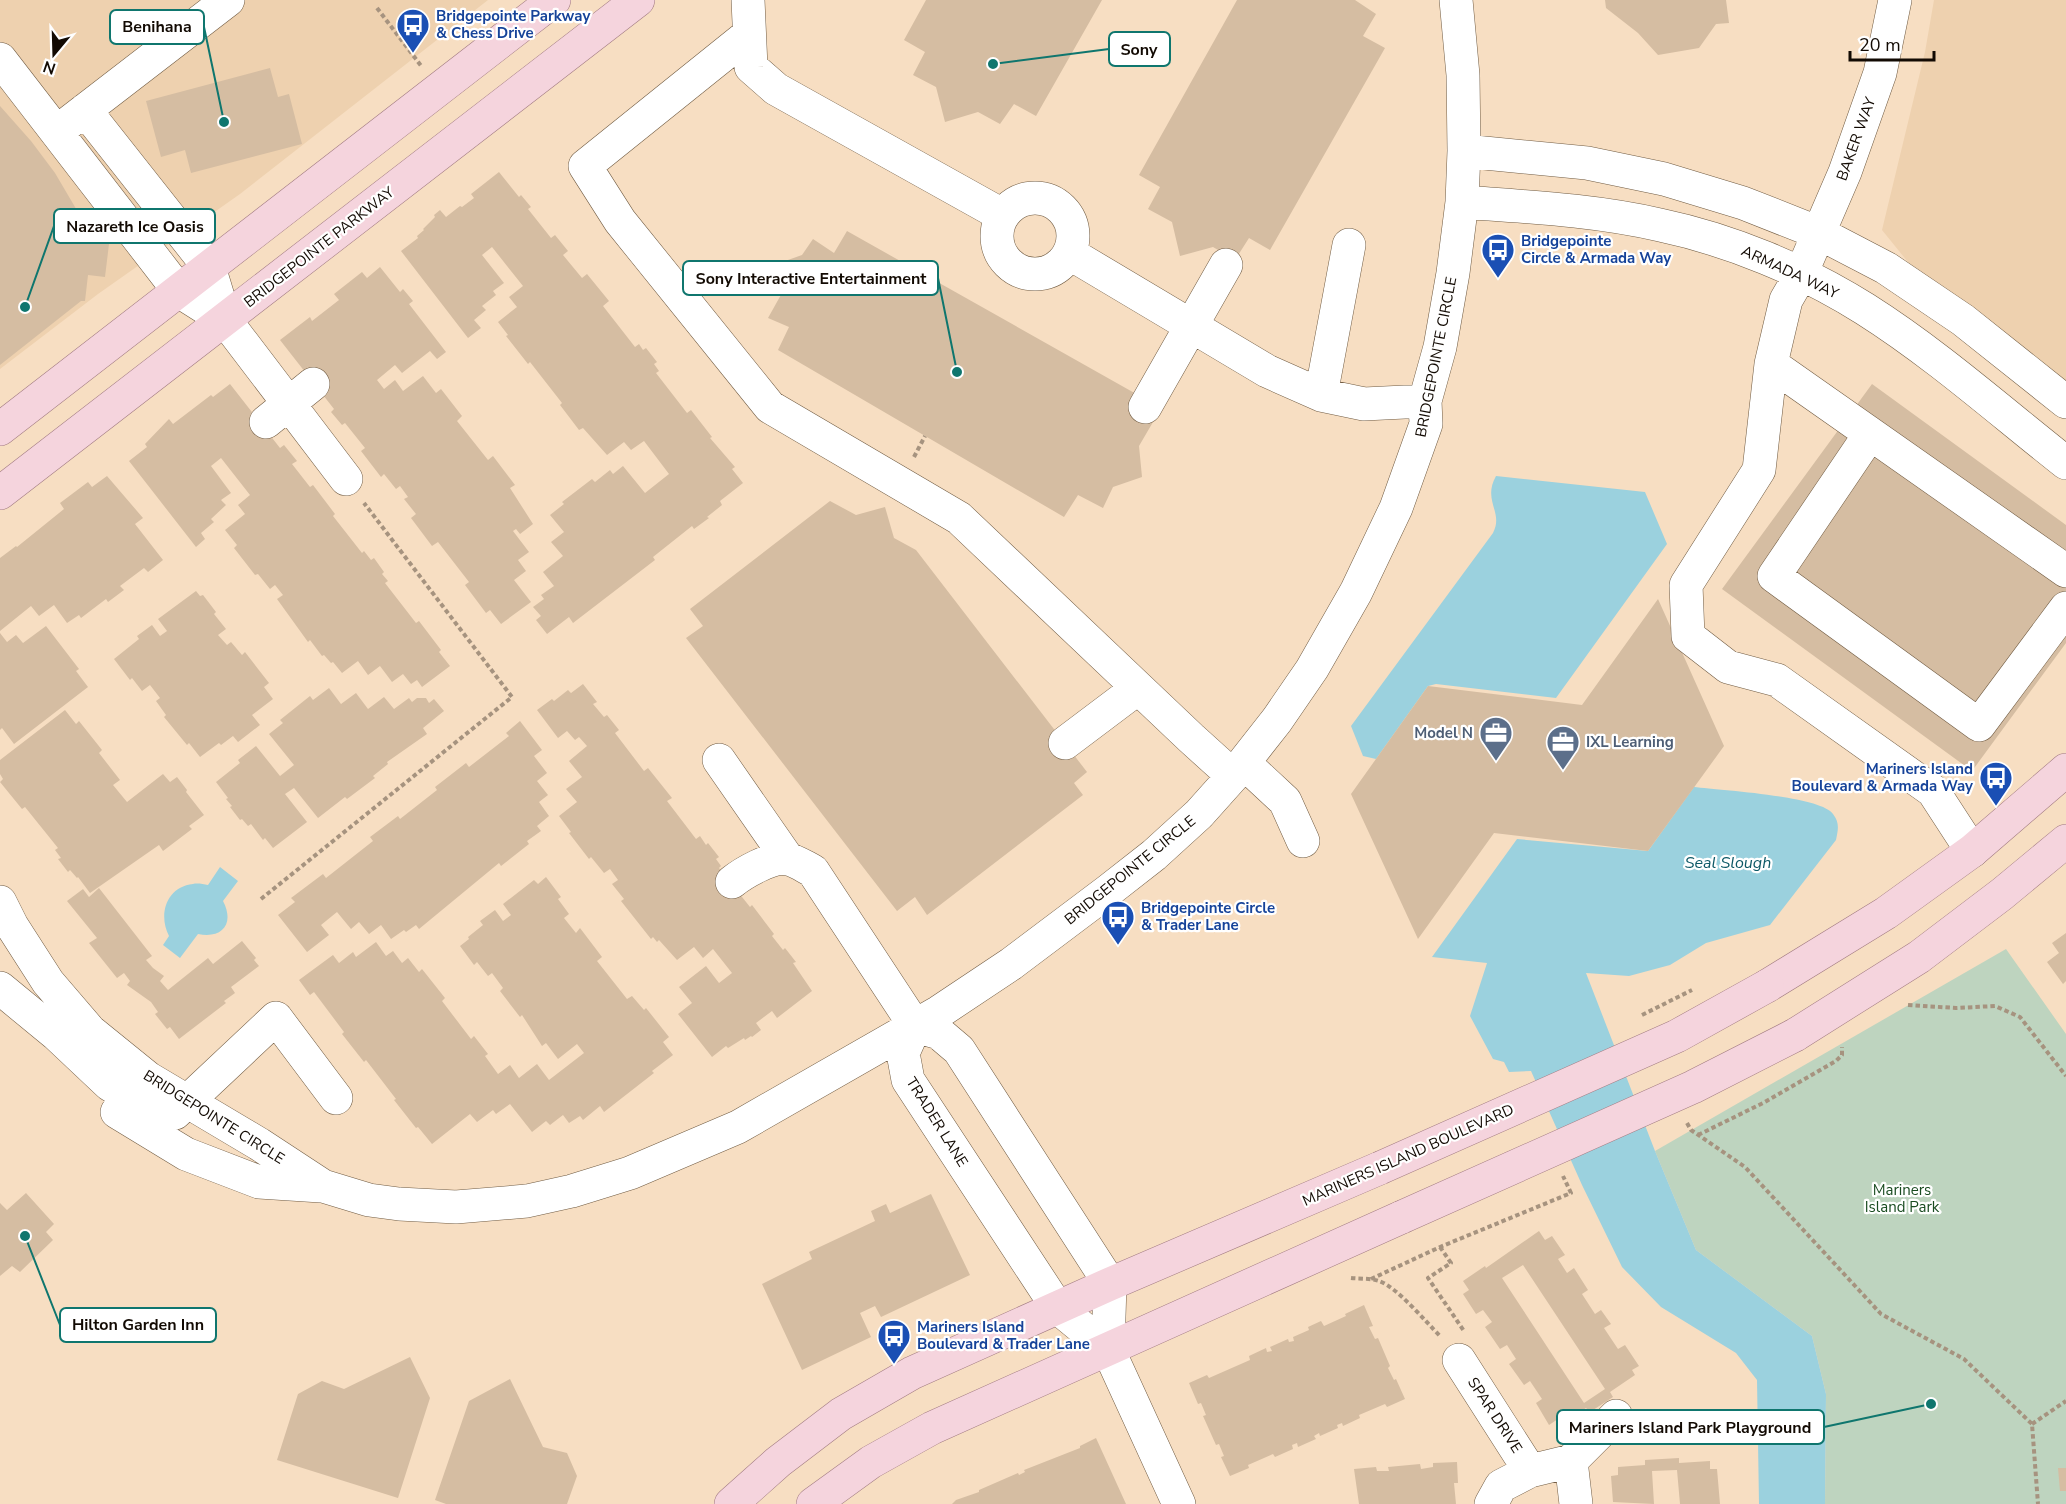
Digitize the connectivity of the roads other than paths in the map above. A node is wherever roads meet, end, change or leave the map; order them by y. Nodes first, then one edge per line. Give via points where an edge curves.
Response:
1 (228, 0) edge
2 (554, 0) edge
3 (638, 0) edge
4 (748, 0) edge
5 (1456, 0) edge
6 (1895, 0) edge
7 (748, 35) junction
8 (0, 59) edge
9 (85, 110) junction
10 (56, 133) junction
11 (1464, 152) junction
12 (1462, 202) junction
13 (1002, 215) junction
14 (1819, 233) junction
15 (1349, 245) dead end
16 (1069, 253) junction
17 (1226, 265) dead end
18 (209, 267) junction
19 (1801, 274) junction
20 (179, 291) junction
21 (225, 320) junction
22 (1191, 326) junction
23 (1771, 364) junction
24 (1321, 395) junction
25 (1425, 400) junction
26 (2066, 402) edge
27 (1145, 407) dead end
28 (0, 429) edge
29 (1870, 434) junction
30 (2066, 463) edge
31 (346, 479) road end
32 (0, 493) edge
33 (2066, 571) edge
34 (2066, 608) edge
35 (1138, 688) junction
36 (1065, 743) dead end
37 (719, 760) dead end
38 (1239, 770) junction
39 (2066, 771) edge
40 (1303, 841) dead end
41 (2066, 841) edge
42 (1972, 850) junction
43 (787, 858) junction
44 (732, 882) dead end
45 (0, 902) edge
46 (0, 989) edge
47 (915, 1026) junction
48 (336, 1098) dead end
49 (187, 1101) junction
50 (323, 1186) junction
51 (1110, 1284) junction
52 (1057, 1307) junction
53 (1108, 1349) junction
54 (1459, 1360) road end
55 (1616, 1416) dead end
56 (1571, 1461) junction
57 (1530, 1471) junction
58 (731, 1504) edge
59 (813, 1504) edge
60 (1179, 1504) edge
61 (1491, 1504) edge
62 (1576, 1504) edge

1 - 9 street
2 - 18 main road
3 - 21 main road, BRIDGEPOINTE PARKWAY
4 - 7 street
5 - 11 street, BRIDGEPOINTE CIRCLE via 1463,75
6 - 14 street, BAKER WAY via 1880,73
7 - 13 street via 751,68 776,89
7 - 35 street via 585,166 620,221 770,407 959,518
8 - 10 street
9 - 10 street
9 - 18 street
10 - 20 street
11 - 12 street, BRIDGEPOINTE CIRCLE
11 - 14 street via 1587,163 1664,179 1743,203
12 - 19 street, ARMADA WAY via 1590,211 1661,225 1737,247
12 - 25 street, BRIDGEPOINTE CIRCLE via 1440,347
13 - 16 street via 1022,200 1035,198 1059,206 1072,228
13 - 16 street via 997,227 999,251 1016,270 1034,274 1052,271
14 - 19 street, BAKER WAY
14 - 26 street via 1886,268 1963,320
15 - 24 street
16 - 22 street
17 - 22 street
18 - 20 main road
18 - 21 street
19 - 23 street, BAKER WAY via 1786,300
19 - 30 street, ARMADA WAY via 1864,308 1926,351
20 - 21 street
20 - 28 main road
21 - 31 street
21 - 32 main road, BRIDGEPOINTE PARKWAY
22 - 24 street via 1268,371
22 - 27 street
23 - 29 street
23 - 42 street, BAKER WAY via 1759,470 1686,585 1688,636 1728,666 1777,680 1933,791
24 - 25 street via 1364,404
25 - 38 street, BRIDGEPOINTE CIRCLE via 1425,424 1417,452 1371,563 1312,669
29 - 33 street
29 - 34 street via 1774,576 1978,725
35 - 36 street
35 - 38 street
37 - 43 street
38 - 40 street via 1285,801
38 - 47 street, BRIDGEPOINTE CIRCLE via 1184,828 1130,874 963,998
39 - 42 main road, MARINERS ISLAND BOULEVARD
41 - 53 main road, bridge via 1919,957 1795,1035 1693,1087
42 - 51 main road, MARINERS ISLAND BOULEVARD, bridge via 1886,913 1677,1036
43 - 44 street via 769,862
43 - 47 street via 813,871
45 - 49 street, BRIDGEPOINTE CIRCLE via 48,982 90,1031 148,1078
46 - 49 street via 109,1084 152,1111 175,1113
46 - 50 street, BRIDGEPOINTE CIRCLE via 24,1024 57,1060 122,1116 186,1154 259,1182
47 - 50 street, BRIDGEPOINTE CIRCLE via 738,1127 648,1166 572,1191 528,1201 456,1207 369,1200
47 - 51 street via 939,1033 959,1050
47 - 52 street, TRADER LANE via 903,1053 908,1080
48 - 49 street via 276,1018
49 - 50 street, BRIDGEPOINTE CIRCLE
51 - 52 main road, MARINERS ISLAND BOULEVARD
51 - 53 street, TRADER LANE
52 - 53 street, TRADER LANE
52 - 58 main road, MARINERS ISLAND BOULEVARD via 912,1373 841,1414
53 - 59 main road via 932,1428 871,1462
53 - 60 street, TRADER LANE
54 - 57 street, SPAR DRIVE
55 - 56 street
56 - 57 street, SPAR DRIVE
56 - 62 street
57 - 61 street, SPAR DRIVE via 1501,1486

